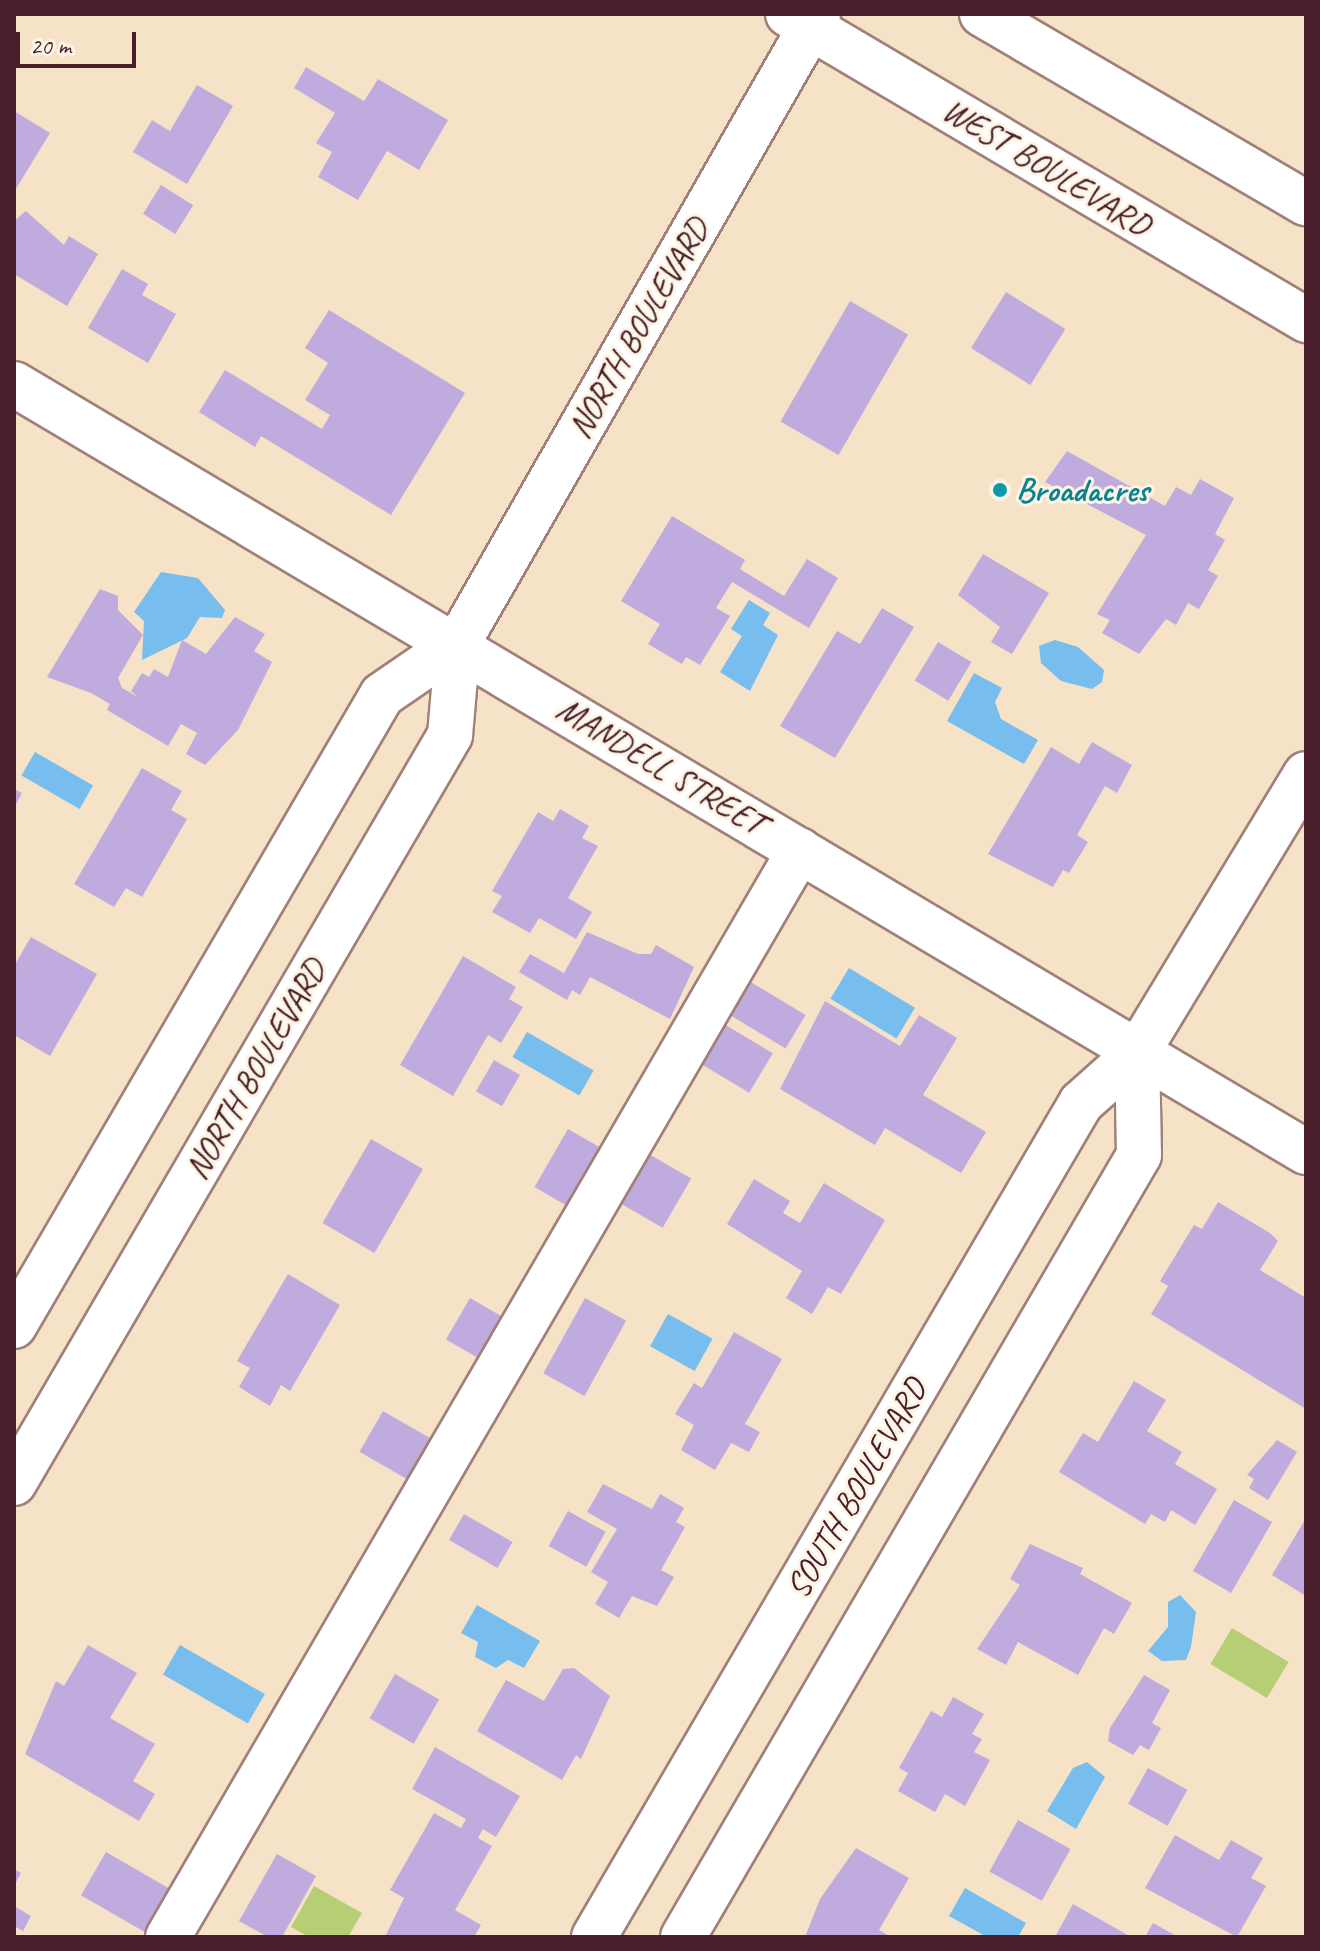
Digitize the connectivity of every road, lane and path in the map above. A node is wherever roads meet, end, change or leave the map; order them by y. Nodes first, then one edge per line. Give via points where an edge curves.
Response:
1 (982, 14) edge
2 (805, 18) edge
3 (1306, 203) edge
4 (1306, 320) edge
5 (14, 384) edge
6 (458, 643) junction
7 (1306, 774) edge
8 (800, 850) junction
9 (1137, 1053) junction
10 (1306, 1152) edge
11 (14, 1326) edge
12 (14, 1483) edge
13 (168, 1937) edge
14 (594, 1937) edge
15 (683, 1937) edge

1 - 3 street
2 - 4 street, WEST BOULEVARD
2 - 6 street, NORTH BOULEVARD
5 - 6 street, MANDELL STREET
6 - 8 street, MANDELL STREET
6 - 11 street, NORTH BOULEVARD via 382,695
6 - 12 street, NORTH BOULEVARD via 450,735
7 - 9 street, SOUTH BOULEVARD
8 - 9 street, MANDELL STREET
8 - 13 street
9 - 10 street, MANDELL STREET
9 - 14 street, SOUTH BOULEVARD via 1081,1103
9 - 15 street via 1139,1155

